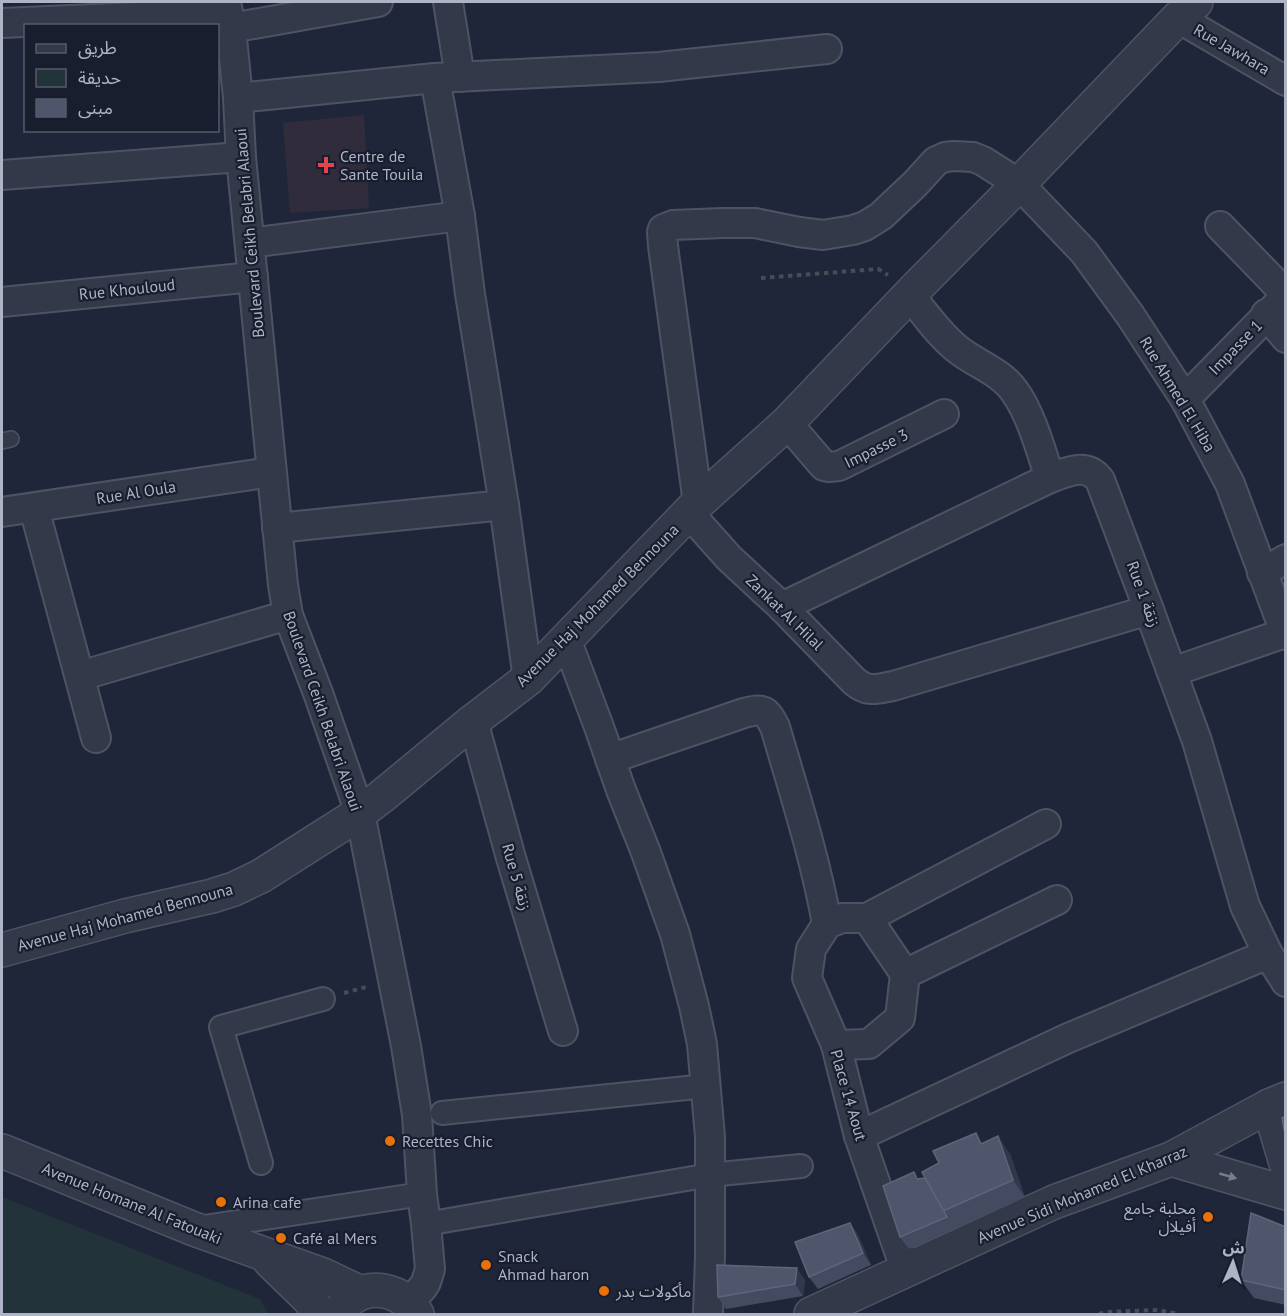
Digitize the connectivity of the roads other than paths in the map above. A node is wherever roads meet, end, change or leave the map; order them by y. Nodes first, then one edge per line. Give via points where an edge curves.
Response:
1 (378, 2) edge
2 (448, 2) edge
3 (1187, 10) edge
4 (229, 14) edge
5 (2, 23) edge
6 (827, 49) dead end
7 (448, 77) junction
8 (1286, 81) edge
9 (238, 98) junction
10 (241, 157) junction
11 (2, 175) edge
12 (1019, 184) junction
13 (460, 216) junction
14 (1220, 226) dead end
15 (250, 243) junction
16 (253, 277) junction
17 (913, 292) junction
18 (1279, 301) edge
19 (2, 302) edge
20 (1286, 338) edge
21 (1185, 399) junction
22 (944, 414) dead end
23 (787, 423) junction
24 (271, 472) junction
25 (1050, 478) junction
26 (504, 505) junction
27 (34, 508) junction
28 (693, 508) junction
29 (2, 512) edge
30 (277, 528) junction
31 (1274, 566) edge
32 (782, 607) junction
33 (1149, 610) junction
34 (288, 615) junction
35 (1285, 634) edge
36 (566, 639) junction
37 (1172, 672) junction
38 (80, 676) junction
39 (528, 679) junction
40 (472, 721) junction
41 (96, 738) dead end
42 (610, 759) junction
43 (360, 813) junction
44 (1046, 824) dead end
45 (1057, 900) dead end
46 (867, 918) junction
47 (827, 924) junction
48 (2, 950) edge
49 (1268, 954) junction
50 (905, 974) junction
51 (1286, 982) edge
52 (323, 999) road end
53 (563, 1031) dead end
54 (836, 1045) junction
55 (706, 1086) junction
56 (1277, 1102) edge
57 (442, 1113) dead end
58 (859, 1136) junction
59 (2, 1151) edge
60 (1171, 1159) junction
61 (261, 1163) dead end
62 (1286, 1163) edge
63 (801, 1166) dead end
64 (710, 1175) junction
65 (1286, 1193) edge
66 (422, 1194) junction
67 (426, 1224) junction
68 (194, 1229) junction
69 (262, 1254) junction
70 (906, 1271) junction
71 (350, 1304) edge
72 (413, 1309) edge
73 (321, 1314) edge
74 (708, 1314) edge
75 (811, 1314) edge

1 - 4 street
2 - 7 street
3 - 8 street, Rue Jawhara
3 - 12 street, Avenue Haj Mohamed Bennouna
4 - 5 street
4 - 9 street, Boulevard Ceikh Belabri Alaoui
6 - 7 street via 659,67
7 - 9 street
7 - 13 street
9 - 10 street, Boulevard Ceikh Belabri Alaoui
10 - 11 street
10 - 15 street, Boulevard Ceikh Belabri Alaoui
12 - 17 street, Avenue Haj Mohamed Bennouna
12 - 21 street, Rue Ahmed El Hiba via 1084,252
12 - 28 street, Rue Ahmed El Hiba via 973,157 945,157 936,161 881,216 854,230 823,235 755,223 663,228
13 - 15 street
13 - 26 street
14 - 18 street
15 - 16 street, Boulevard Ceikh Belabri Alaoui
16 - 19 street, Rue Khouloud
16 - 24 street, Boulevard Ceikh Belabri Alaoui
17 - 23 street, Avenue Haj Mohamed Bennouna
17 - 25 street via 936,327 956,347 1015,390
18 - 20 street
18 - 21 street, Impasse 1
21 - 31 street, Rue Ahmed El Hiba
22 - 23 street, Impasse 3 via 833,467 824,466
23 - 28 street, Avenue Haj Mohamed Bennouna
24 - 27 street, Rue Al Oula
24 - 30 street, Boulevard Ceikh Belabri Alaoui
25 - 32 street
25 - 33 street, Rue 1 زنقة via 1078,470 1096,475
26 - 30 street
26 - 39 street
27 - 29 street, Rue Al Oula
27 - 38 street
28 - 32 street, Zankat Al Hilal via 729,558
28 - 36 street, Avenue Haj Mohamed Bennouna
30 - 34 street, Boulevard Ceikh Belabri Alaoui
31 - 35 street, Rue Ahmed El Hiba
32 - 33 street, Zankat Al Hilal via 859,686 872,690
33 - 37 street, Rue 1 زنقة
34 - 38 street
34 - 43 street, Boulevard Ceikh Belabri Alaoui
35 - 37 street
36 - 39 street, Avenue Haj Mohamed Bennouna
36 - 42 street
37 - 49 street, Rue 1 زنقة via 1197,741 1245,906
38 - 41 street
39 - 40 street, Avenue Haj Mohamed Bennouna
40 - 43 street, Avenue Haj Mohamed Bennouna
40 - 53 street, Rue 5 زنقة
42 - 47 street via 744,712 764,711 775,727 821,889
42 - 55 street via 675,934 702,1044
43 - 48 street, Avenue Haj Mohamed Bennouna via 234,889
43 - 66 street, Boulevard Ceikh Belabri Alaoui via 406,1046 417,1115
44 - 46 street
45 - 50 street
46 - 47 street via 842,918
46 - 50 street
47 - 54 street, Place 14 Aout via 812,949 807,978
49 - 51 street, Rue 1 زنقة
49 - 58 street via 1066,1039
50 - 54 street via 900,1018 869,1044
52 - 61 street via 221,1027
54 - 58 street, Place 14 Aout
55 - 57 street
55 - 64 street
56 - 60 street, Avenue Sidi Mohamed El Kharraz
56 - 62 street
58 - 70 street, Place 14 Aout
59 - 68 street, Avenue Homane Al Fatouaki
60 -> 65 street
60 - 70 street, Avenue Sidi Mohamed El Kharraz via 1054,1202
63 - 64 street
64 - 67 street
64 - 74 street
66 - 67 street, Boulevard Ceikh Belabri Alaoui
66 - 68 street
67 - 72 street, Boulevard Ceikh Belabri Alaoui via 429,1273
68 - 69 street, Avenue Homane Al Fatouaki
69 - 71 street, Avenue Homane Al Fatouaki via 323,1275
69 - 73 street, Avenue Homane Al Fatouaki
70 - 75 street, Avenue Sidi Mohamed El Kharraz
71 - 72 street via 374,1290 387,1291 399,1295

